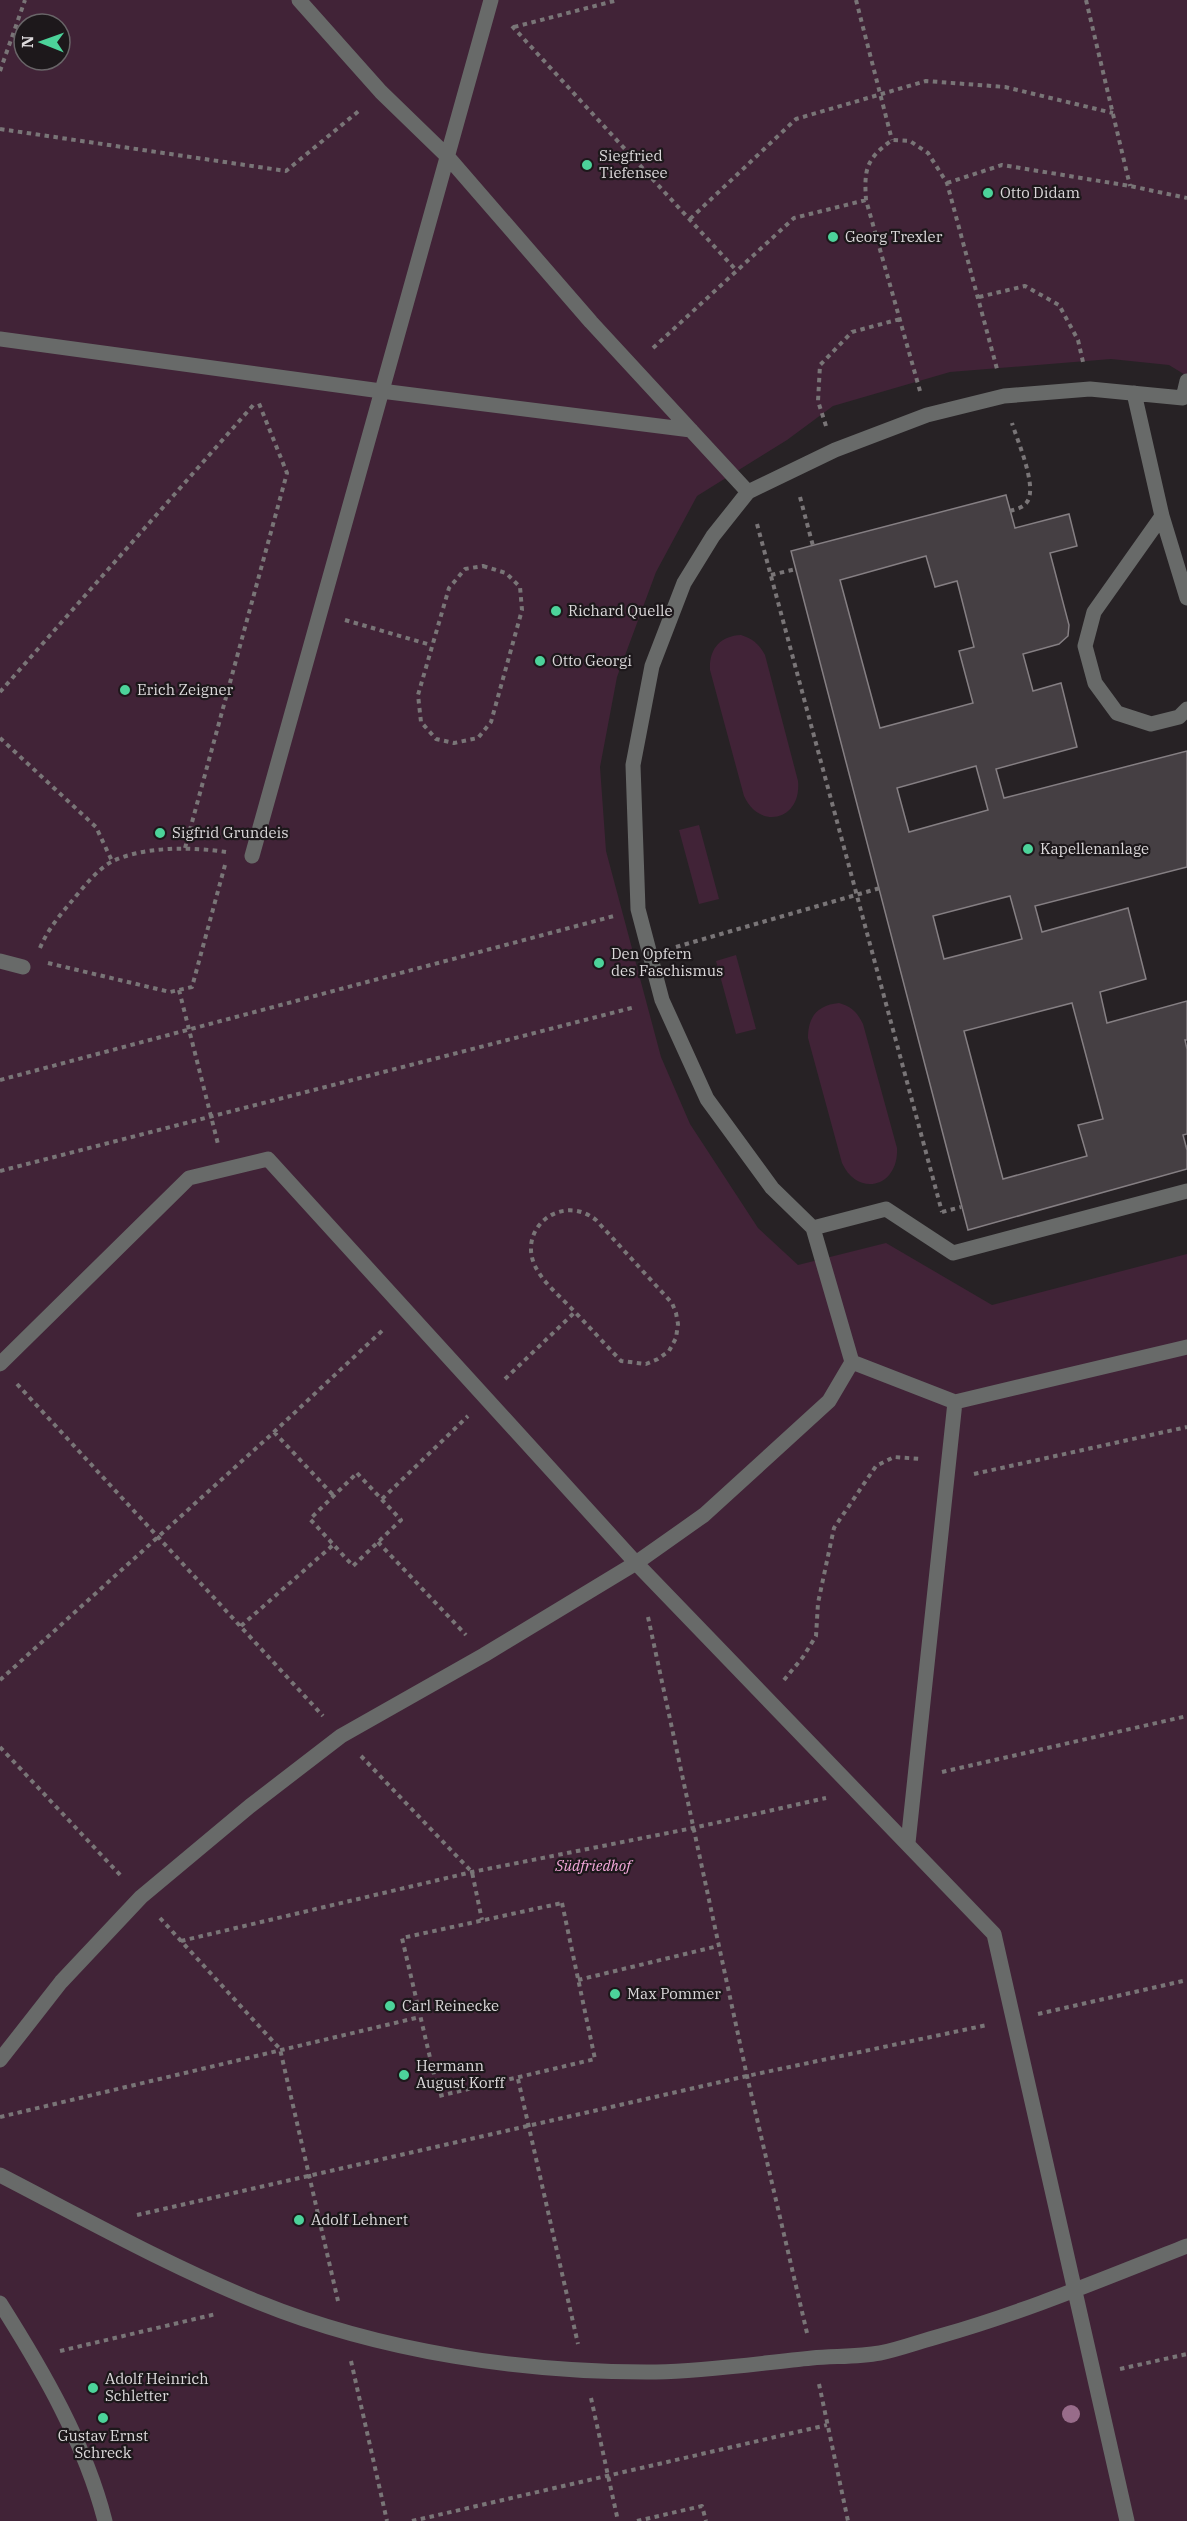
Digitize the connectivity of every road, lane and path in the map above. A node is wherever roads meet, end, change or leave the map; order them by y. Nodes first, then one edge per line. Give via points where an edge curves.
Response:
1 (25, 0) edge
2 (299, 0) edge
3 (491, 0) edge
4 (618, 0) edge
5 (856, 0) edge
6 (1086, 0) edge
7 (513, 27) junction
8 (0, 71) edge
9 (381, 92) junction
10 (880, 94) junction
11 (1113, 113) junction
12 (0, 129) edge
13 (892, 140) junction
14 (447, 156) junction
15 (947, 183) junction
16 (1130, 186) junction
17 (1187, 198) edge
18 (866, 200) junction
19 (690, 219) junction
20 (736, 270) junction
21 (979, 297) junction
22 (900, 319) junction
23 (0, 339) edge
24 (633, 367) junction
25 (261, 375) junction
26 (1187, 381) edge
27 (1090, 389) junction
28 (381, 391) junction
29 (1134, 393) junction
30 (1004, 396) junction
31 (258, 400) junction
32 (927, 415) junction
33 (691, 430) junction
34 (834, 450) junction
35 (793, 470) junction
36 (748, 492) junction
37 (1010, 511) dead end
38 (1162, 516) junction
39 (813, 546) dead end
40 (796, 569) dead end
41 (771, 575) junction
42 (1187, 598) edge
43 (318, 613) junction
44 (431, 645) junction
45 (0, 692) edge
46 (1187, 709) edge
47 (0, 738) edge
48 (185, 848) junction
49 (252, 856) dead end
50 (112, 861) junction
51 (880, 888) dead end
52 (857, 895) junction
53 (638, 909) junction
54 (650, 955) junction
55 (0, 962) edge
56 (29, 963) junction
57 (179, 990) junction
58 (662, 1000) junction
59 (188, 1029) junction
60 (0, 1080) edge
61 (210, 1116) junction
62 (0, 1171) edge
63 (1187, 1191) edge
64 (961, 1207) dead end
65 (942, 1212) junction
66 (813, 1228) junction
67 (953, 1253) junction
68 (405, 1309) junction
69 (575, 1312) junction
70 (1187, 1347) edge
71 (852, 1362) junction
72 (0, 1364) edge
73 (16, 1382) dead end
74 (487, 1397) junction
75 (955, 1402) junction
76 (1187, 1427) edge
77 (274, 1432) junction
78 (947, 1474) junction
79 (334, 1496) junction
80 (382, 1499) junction
81 (157, 1536) junction
82 (378, 1542) junction
83 (333, 1545) dead end
84 (636, 1563) junction
85 (646, 1609) dead end
86 (241, 1626) junction
87 (484, 1655) junction
88 (0, 1680) edge
89 (768, 1699) junction
90 (1187, 1716) edge
91 (341, 1736) junction
92 (0, 1747) edge
93 (916, 1778) junction
94 (856, 1791) junction
95 (693, 1828) junction
96 (908, 1843) junction
97 (472, 1872) junction
98 (141, 1897) junction
99 (482, 1920) junction
100 (181, 1941) junction
101 (718, 1946) junction
102 (578, 1980) junction
103 (1187, 1980) edge
104 (420, 2017) junction
105 (1013, 2019) junction
106 (280, 2049) junction
107 (0, 2060) edge
108 (747, 2076) junction
109 (518, 2079) junction
110 (0, 2117) edge
111 (527, 2127) junction
112 (0, 2175) edge
113 (310, 2177) junction
114 (96, 2224) junction
115 (1187, 2246) edge
116 (1073, 2292) junction
117 (0, 2303) edge
118 (261, 2303) junction
119 (345, 2331) junction
120 (1187, 2354) edge
121 (34, 2357) junction
122 (813, 2358) junction
123 (584, 2369) junction
124 (1093, 2375) junction
125 (827, 2425) junction
126 (608, 2477) junction
127 (105, 2521) edge
128 (387, 2521) edge
129 (412, 2521) edge
130 (618, 2521) edge
131 (637, 2521) edge
132 (706, 2521) edge
133 (848, 2521) edge
134 (1127, 2521) edge

1 - 8 path
2 - 9 lane
3 - 7 path
3 - 14 lane
4 - 7 path
5 - 10 path
6 - 11 path
7 - 19 path
9 - 12 path via 286,171
9 - 14 lane
10 - 11 path via 926,81 1005,87
10 - 13 path
10 - 19 path via 796,119
11 - 16 path
13 - 15 path via 909,141 928,153
13 - 18 path via 874,153 865,174
14 - 24 lane
14 - 28 lane
15 - 16 path via 1002,165
15 - 21 path
16 - 17 path
18 - 20 path via 794,219
18 - 22 path
19 - 20 path
20 - 24 path
21 - 27 path via 1025,286 1059,305 1077,340
21 - 30 path
22 - 32 path
22 - 34 path via 852,332 820,365 818,401
23 - 25 lane
24 - 33 lane
25 - 28 lane
25 - 31 path
26 - 29 lane via 1183,398
27 - 29 lane
27 - 30 lane
28 - 33 lane
28 - 43 lane
29 - 38 lane
30 - 32 lane
30 - 37 path via 1031,488 1029,501
31 - 45 path
31 - 48 path via 287,473
32 - 34 lane
33 - 36 lane
34 - 35 lane
35 - 36 lane
35 - 39 path
36 - 41 path
36 - 53 lane via 713,536 684,583 652,666 633,765
38 - 42 lane
38 - 46 lane via 1094,612 1085,646 1095,683 1117,713 1150,724 1179,717
40 - 41 path
41 - 52 path
43 - 44 path
43 - 49 lane
44 - 44 path via 418,695 421,722 436,739 454,743 478,738 491,722 522,610 520,587 506,573 483,566 465,569 449,588
47 - 50 path via 96,827
48 - 50 path
48 - 57 path via 229,852 192,987
50 - 56 path via 59,916
51 - 52 path
52 - 54 path
52 - 65 path
53 - 54 lane
53 - 59 path
54 - 58 lane
55 - 56 lane
56 - 57 path via 170,992
57 - 59 path
58 - 61 path
58 - 66 lane via 707,1099 772,1188
59 - 60 path
59 - 61 path
61 - 62 path
63 - 67 lane
64 - 65 path
65 - 67 path
66 - 67 lane via 886,1209
66 - 71 lane
68 - 72 lane via 268,1159 189,1178
68 - 74 lane
68 - 77 path
69 - 69 path via 621,1361 646,1364 658,1359 669,1351 676,1338 678,1324 672,1303 596,1220 576,1210 562,1210 539,1225 531,1251 540,1274
69 - 74 path
70 - 75 lane
71 - 75 lane
71 - 84 lane via 829,1401 704,1515
73 - 81 path
74 - 80 path
74 - 84 lane
75 - 78 lane
76 - 78 path
77 - 79 path
77 - 81 path
78 - 89 path via 918,1458 894,1457 876,1466 834,1528 818,1603 816,1636
78 - 93 lane
79 - 80 path via 357,1473
79 - 82 path via 310,1519 353,1566
80 - 82 path via 401,1520
81 - 86 path
81 - 88 path
82 - 87 path
83 - 86 path
84 - 87 lane
84 - 89 lane
85 - 95 path
86 - 91 path
87 - 91 lane
89 - 94 lane
90 - 93 path
91 - 97 path
91 - 98 lane
92 - 98 path
93 - 96 lane
94 - 95 path
94 - 96 lane
95 - 97 path
95 - 101 path
96 - 105 lane via 994,1934
97 - 99 path
97 - 100 path
98 - 100 path
98 - 107 lane via 61,1982
99 - 102 path via 562,1903
99 - 104 path via 402,1938
100 - 106 path
101 - 102 path
101 - 108 path
102 - 109 path via 595,2059
103 - 105 path
104 - 106 path
104 - 109 path via 439,2096
105 - 108 path
105 - 116 lane
106 - 110 path
106 - 113 path
108 - 111 path
108 - 122 path
109 - 111 path
111 - 113 path
111 - 123 path
112 - 114 lane
113 - 114 path
113 - 119 path
114 - 118 lane via 166,2262
115 - 116 lane
116 - 122 lane via 880,2353
116 - 124 lane
117 - 121 lane
118 - 119 lane
118 - 121 path
119 - 123 lane via 461,2357
119 - 128 path
120 - 124 path
121 - 127 lane via 77,2441
122 - 123 lane via 656,2372
122 - 125 path
123 - 126 path
124 - 134 lane
125 - 126 path
125 - 133 path
126 - 129 path
126 - 130 path
131 - 132 path via 702,2506

